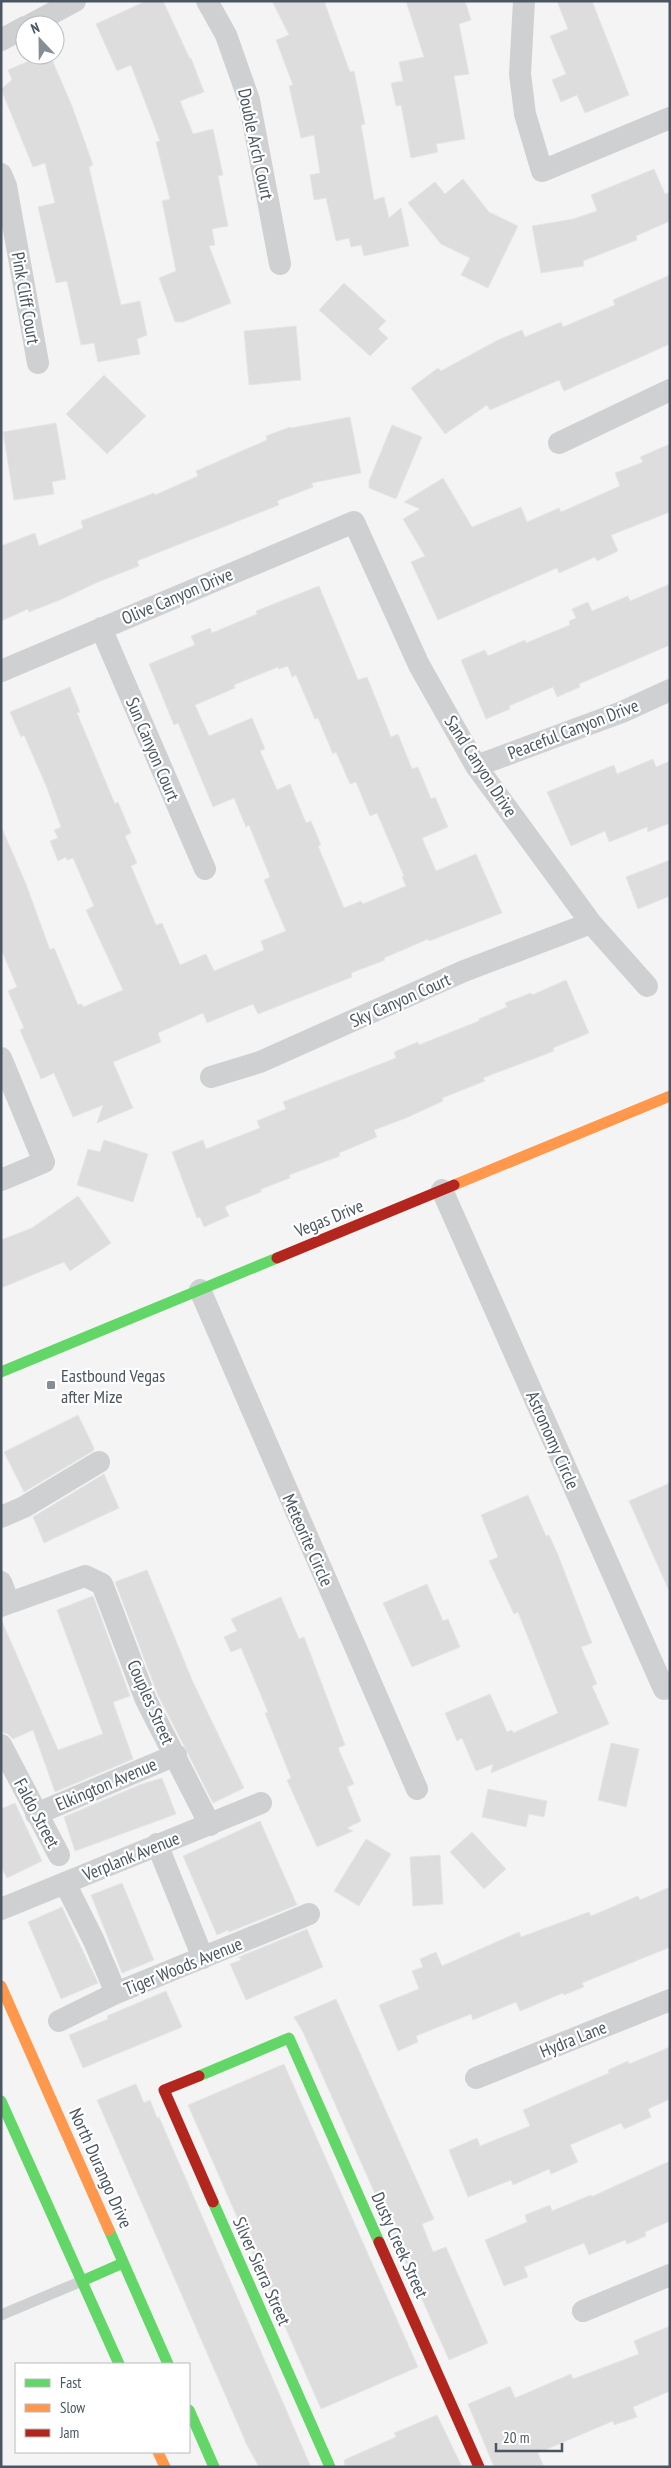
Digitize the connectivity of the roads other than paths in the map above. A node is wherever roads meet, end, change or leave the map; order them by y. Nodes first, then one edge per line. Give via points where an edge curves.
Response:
1 (75, 1) edge
2 (207, 1) edge
3 (524, 1) edge
4 (49, 15) edge
5 (15, 33) edge
6 (1, 40) edge
7 (670, 118) edge
8 (1, 174) edge
9 (280, 264) dead end
10 (38, 363) dead end
11 (670, 390) edge
12 (559, 443) dead end
13 (354, 522) joint
14 (101, 628) junction
15 (1, 671) edge
16 (670, 690) edge
17 (476, 766) junction
18 (204, 870) dead end
19 (591, 922) junction
20 (647, 986) dead end
21 (1, 1058) edge
22 (210, 1077) dead end
23 (670, 1096) edge
24 (1, 1180) edge
25 (442, 1190) junction
26 (200, 1290) junction
27 (1, 1372) edge
28 (99, 1462) dead end
29 (1, 1517) edge
30 (1, 1582) edge
31 (5, 1604) edge
32 (664, 1690) dead end
33 (1, 1745) edge
34 (176, 1755) junction
35 (417, 1789) dead end
36 (261, 1803) dead end
37 (36, 1814) junction
38 (210, 1825) junction
39 (157, 1844) junction
40 (59, 1855) dead end
41 (65, 1883) junction
42 (1, 1909) edge
43 (309, 1914) dead end
44 (203, 1958) junction
45 (1, 1986) edge
46 (116, 1993) junction
47 (670, 2000) edge
48 (59, 2020) dead end
49 (289, 2038) joint
50 (476, 2078) dead end
51 (1, 2101) edge
52 (124, 2263) junction
53 (670, 2275) edge
54 (82, 2281) junction
55 (583, 2311) dead end
56 (1, 2315) edge
57 (119, 2363) edge
58 (168, 2363) edge
59 (190, 2412) edge
60 (158, 2453) edge
61 (165, 2467) edge
62 (214, 2467) edge
63 (330, 2467) edge
64 (479, 2467) edge

1 - 4 street
2 - 9 street, Double Arch Court via 226,35 249,100
3 - 7 street via 520,74 525,114 542,170
5 - 6 street
8 - 10 street, Pink Cliff Court via 6,186
11 - 12 street
13 - 14 street, Olive Canyon Drive
13 - 17 street, Sand Canyon Drive via 419,665
14 - 15 street, Olive Canyon Drive
14 - 18 street, Sun Canyon Court
16 - 17 street, Peaceful Canyon Drive via 622,712
17 - 19 street, Sand Canyon Drive
19 - 20 street, Sand Canyon Drive
19 - 22 street, Sky Canyon Court via 464,971 260,1062
21 - 24 street via 44,1162
23 - 25 main road, Vegas Drive
25 - 26 main road, Vegas Drive
25 - 32 street, Astronomy Circle
26 - 27 main road, Vegas Drive
26 - 35 street, Meteorite Circle
28 - 29 street via 24,1507
30 - 31 street
31 - 34 street, Couples Street via 85,1576 102,1584 146,1700
33 - 37 street, Faldo Street
34 - 37 street, Elkington Avenue
34 - 38 street, Couples Street
36 - 38 street, Verplank Avenue
37 - 40 street, Faldo Street
38 - 39 street, Verplank Avenue
39 - 41 street, Verplank Avenue
39 - 44 street
41 - 42 street, Verplank Avenue
41 - 46 street
43 - 44 street, Tiger Woods Avenue
44 - 46 street, Tiger Woods Avenue
45 - 52 main road, North Durango Drive
46 - 48 street, Tiger Woods Avenue
47 - 50 street, Hydra Lane
49 - 63 main road, Silver Sierra Street via 164,2090
49 - 64 main road, Dusty Creek Street
51 - 54 main road
52 - 54 main road
52 - 58 main road, North Durango Drive
53 - 55 street
54 - 56 lane
54 - 57 main road
59 - 62 main road
60 - 61 main road

